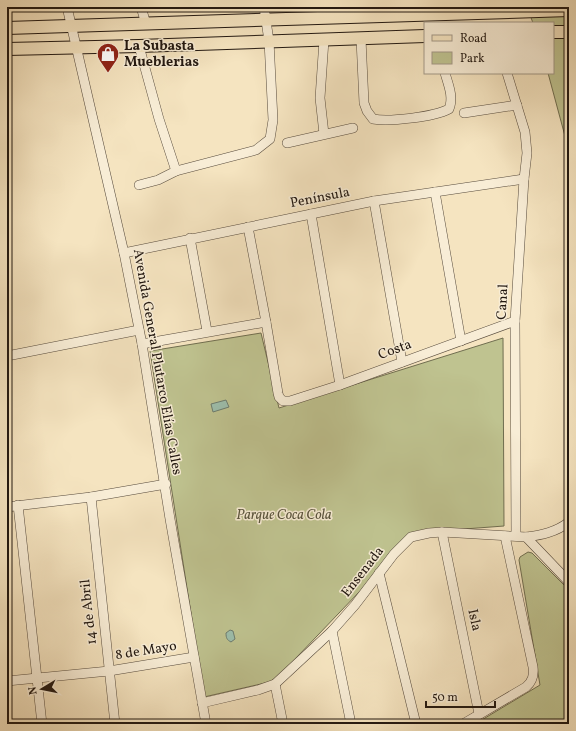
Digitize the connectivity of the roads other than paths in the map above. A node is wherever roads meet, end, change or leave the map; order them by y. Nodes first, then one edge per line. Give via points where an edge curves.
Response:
1 (67, 7) edge
2 (141, 7) edge
3 (264, 7) edge
4 (489, 10) edge
5 (569, 10) edge
6 (322, 12) edge
7 (266, 19) junction
8 (146, 24) junction
9 (72, 26) junction
10 (7, 28) edge
11 (554, 32) edge
12 (569, 32) edge
13 (424, 36) edge
14 (324, 40) junction
15 (361, 40) junction
16 (268, 41) junction
17 (139, 46) junction
18 (78, 48) junction
19 (7, 49) edge
20 (445, 74) edge
21 (507, 74) edge
22 (516, 105) junction
23 (464, 113) dead end
24 (353, 128) dead end
25 (324, 134) junction
26 (288, 142) dead end
27 (176, 171) junction
28 (524, 179) junction
29 (140, 185) dead end
30 (435, 192) junction
31 (374, 201) junction
32 (311, 214) junction
33 (248, 227) junction
34 (190, 238) junction
35 (124, 252) junction
36 (515, 321) junction
37 (266, 322) junction
38 (139, 330) junction
39 (207, 331) junction
40 (461, 341) junction
41 (142, 344) junction
42 (7, 356) edge
43 (402, 362) junction
44 (340, 385) junction
45 (166, 484) junction
46 (91, 497) junction
47 (18, 505) junction
48 (7, 507) edge
49 (569, 522) edge
50 (442, 532) junction
51 (505, 536) junction
52 (516, 536) junction
53 (526, 537) junction
54 (379, 573) junction
55 (569, 582) edge
56 (332, 631) junction
57 (194, 657) junction
58 (109, 671) junction
59 (37, 678) junction
60 (7, 681) edge
61 (275, 684) junction
62 (202, 703) junction
63 (480, 714) junction
64 (42, 724) edge
65 (115, 724) edge
66 (206, 724) edge
67 (283, 724) edge
68 (351, 724) edge
69 (416, 724) edge
70 (463, 724) edge

1 - 9 street, Avenida General Plutarco Elías Calles
2 - 8 street
3 - 7 street
4 - 5 main road
4 - 6 main road
6 - 7 main road
7 - 8 main road
7 - 16 street
8 - 9 main road
9 - 10 main road
9 - 18 street, Avenida General Plutarco Elías Calles
11 - 12 main road
13 - 15 main road
14 - 15 main road
14 - 16 main road
14 - 25 street via 320,98
15 - 20 street via 364,97 366,108 373,119 423,116 449,109 451,95
16 - 17 main road
16 - 27 street via 273,120 270,139 256,150
17 - 18 main road
17 - 27 street
18 - 19 main road
18 - 35 street, Avenida General Plutarco Elías Calles
21 - 22 street, Canal
22 - 23 street
22 - 28 street, Canal via 525,132 527,153
24 - 25 street
25 - 26 street
27 - 29 street
28 - 30 street, Península
28 - 36 street, Canal
30 - 31 street, Península
30 - 40 street
31 - 32 street, Península
31 - 43 street
32 - 33 street, Península
32 - 44 street
33 - 34 street, Península
33 - 37 street
34 - 35 street, Península
34 - 39 street
35 - 38 street, Avenida General Plutarco Elías Calles
36 - 40 street, Costa
36 - 52 street, Canal
37 - 39 street
37 - 44 street, Costa via 278,393 283,401
38 - 41 street, Avenida General Plutarco Elías Calles
38 - 42 street
39 - 41 street
40 - 43 street, Costa
41 - 45 street, Avenida General Plutarco Elías Calles
43 - 44 street, Costa
45 - 46 street
45 - 57 street, Avenida General Plutarco Elías Calles
46 - 47 street
46 - 58 street, 14 de Abril
47 - 48 street
47 - 59 street
49 - 53 street, Ensenada via 551,532
50 - 51 street, Ensenada
50 - 54 street, Ensenada via 411,537
50 - 63 street, Isla
51 - 52 street, Ensenada
51 - 63 street via 533,667 533,678 530,684
52 - 53 street, Ensenada
53 - 55 street
54 - 56 street, Ensenada
54 - 69 street
56 - 61 street, Ensenada
56 - 68 street
57 - 58 street, 8 de Mayo
57 - 62 street, Avenida General Plutarco Elías Calles
58 - 59 street, 8 de Mayo
58 - 65 street, 14 de Abril
59 - 60 street, 8 de Mayo
59 - 64 street
61 - 62 street, Ensenada
61 - 67 street
62 - 66 street, Avenida General Plutarco Elías Calles
63 - 70 street

